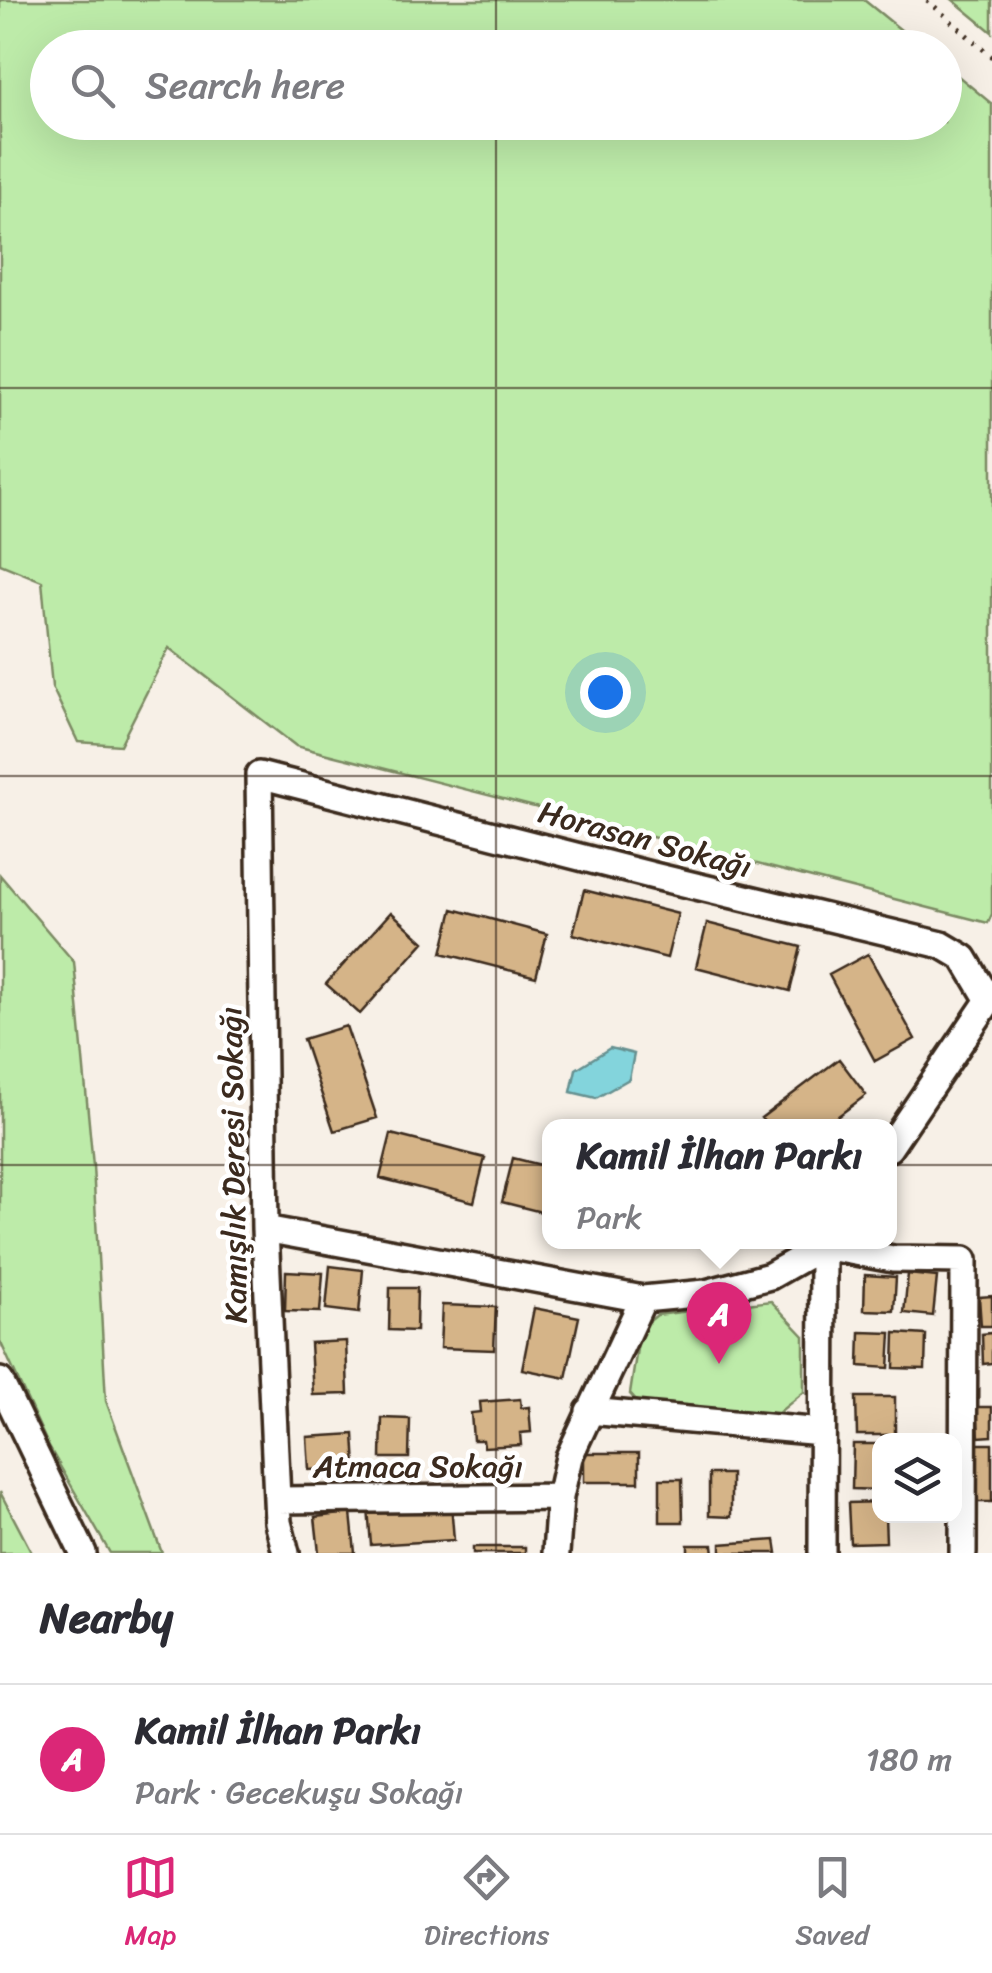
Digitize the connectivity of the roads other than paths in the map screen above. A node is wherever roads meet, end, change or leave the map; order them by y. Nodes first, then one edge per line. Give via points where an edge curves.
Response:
1 (260, 775) joint
2 (897, 1136) edge
3 (264, 1228) junction
4 (816, 1249) edge
5 (824, 1249) edge
6 (847, 1249) edge
7 (642, 1299) junction
8 (0, 1380) edge
9 (589, 1411) junction
10 (822, 1432) junction
11 (560, 1498) junction
12 (277, 1500) junction
13 (84, 1553) edge
14 (286, 1553) edge
15 (556, 1553) edge
16 (822, 1553) edge
17 (963, 1553) edge

1 - 2 street, Horasan Sokağı via 942,945 964,958 990,1000
1 - 3 street, Kamışlık Deresi Sokağı
3 - 7 street
3 - 12 street, Kamışlık Deresi Sokağı
4 - 7 street via 770,1276 706,1294
5 - 10 street
6 - 17 street via 893,1259 964,1260
7 - 9 street
8 - 13 street
9 - 10 street
9 - 11 street via 568,1457
10 - 16 street
11 - 12 street, Atmaca Sokağı
11 - 15 street
12 - 14 street, Kamışlık Deresi Sokağı

